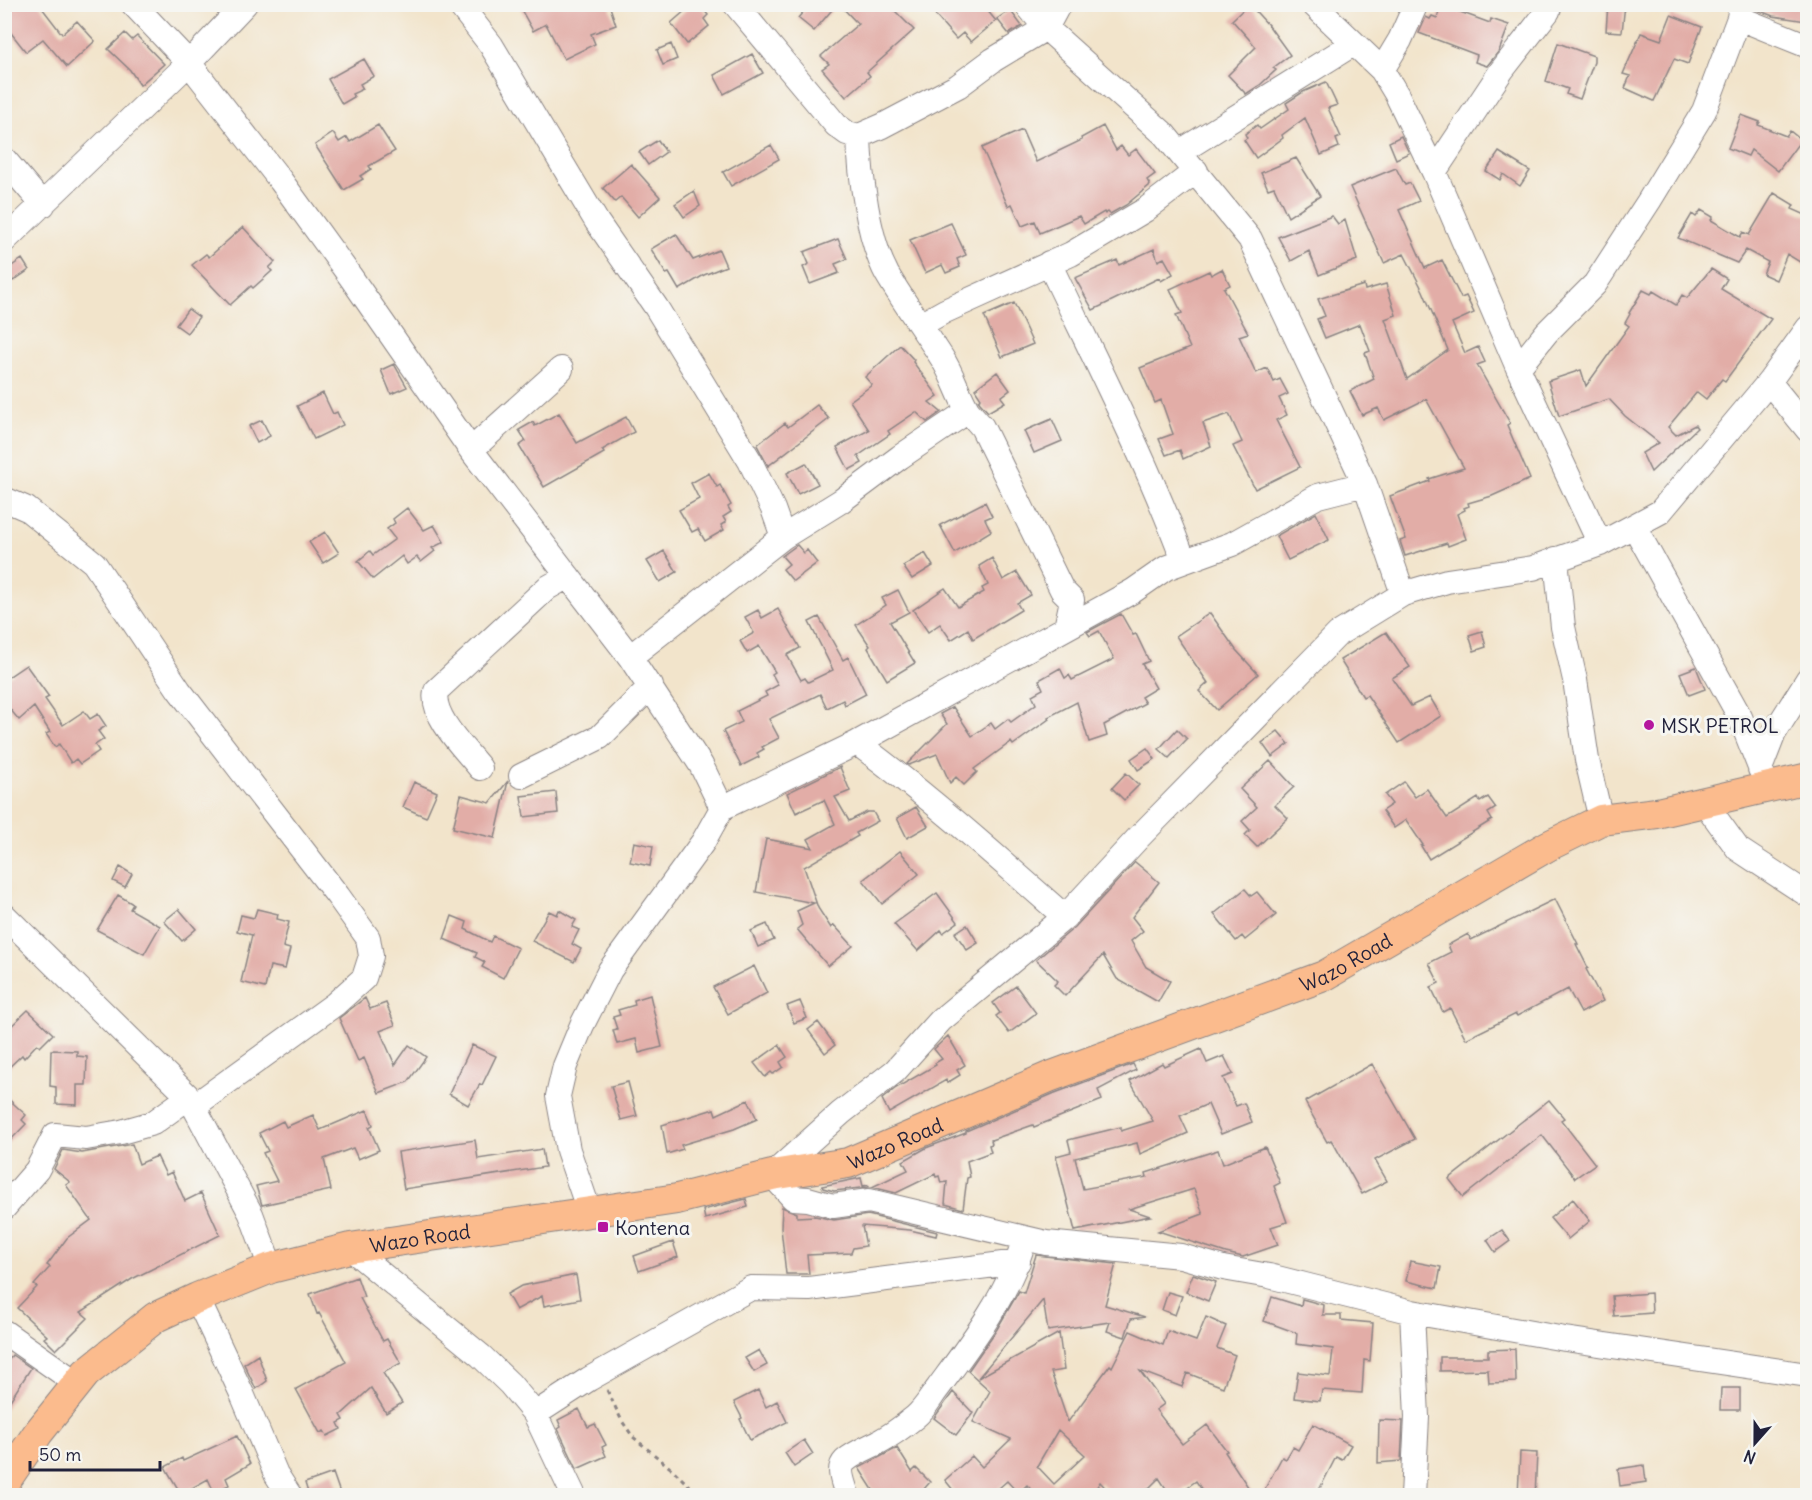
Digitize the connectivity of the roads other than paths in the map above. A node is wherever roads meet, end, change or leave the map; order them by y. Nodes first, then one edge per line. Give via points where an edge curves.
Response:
1 (133, 4) edge
2 (245, 4) edge
3 (459, 4) edge
4 (735, 4) edge
5 (1026, 4) edge
6 (1059, 4) edge
7 (1313, 4) edge
8 (1416, 4) edge
9 (1550, 4) edge
10 (1740, 11) edge
11 (1336, 14) edge
12 (1046, 28) junction
13 (1353, 44) junction
14 (1808, 46) edge
15 (189, 63) junction
16 (1382, 70) junction
17 (859, 136) junction
18 (1180, 152) junction
19 (4, 159) edge
20 (1196, 171) junction
21 (1434, 172) junction
22 (43, 205) junction
23 (4, 241) edge
24 (1049, 263) junction
25 (920, 326) junction
26 (1808, 328) edge
27 (1518, 368) junction
28 (561, 369) dead end
29 (1769, 382) junction
30 (969, 411) junction
31 (1808, 429) edge
32 (471, 450) junction
33 (1365, 484) junction
34 (4, 499) edge
35 (1634, 526) junction
36 (783, 537) junction
37 (1600, 544) junction
38 (1556, 559) junction
39 (1184, 561) junction
40 (568, 576) junction
41 (1403, 594) junction
42 (1066, 628) junction
43 (630, 657) junction
44 (1808, 679) edge
45 (651, 686) junction
46 (857, 742) junction
47 (480, 768) dead end
48 (521, 776) dead end
49 (1764, 778) junction
50 (1808, 778) edge
51 (1704, 802) junction
52 (722, 808) junction
53 (1601, 820) junction
54 (1808, 895) edge
55 (4, 915) edge
56 (1065, 917) junction
57 (191, 1101) junction
58 (772, 1176) junction
59 (4, 1208) edge
60 (589, 1211) junction
61 (1026, 1238) junction
62 (350, 1248) junction
63 (1018, 1262) junction
64 (271, 1268) junction
65 (197, 1298) junction
66 (1412, 1312) junction
67 (4, 1332) edge
68 (1808, 1375) edge
69 (78, 1384) junction
70 (535, 1414) junction
71 (4, 1483) edge
72 (844, 1484) edge
73 (572, 1494) edge
74 (290, 1496) edge
75 (831, 1496) edge
76 (1413, 1496) edge

1 - 15 street
2 - 15 street
3 - 36 street via 491,45 597,222 656,307 750,461
4 - 17 street via 836,125
5 - 12 street
6 - 12 street
7 - 11 street
8 - 16 street
9 - 21 street
10 - 14 street
10 - 27 street via 1704,111 1649,201 1594,284
11 - 13 street
12 - 17 street via 958,86
12 - 18 street
13 - 16 street
13 - 18 street
15 - 22 street
15 - 32 street via 281,181
16 - 21 street
17 - 25 street via 870,225 886,272
18 - 20 street
19 - 22 street
20 - 24 street via 1145,210
20 - 33 street via 1250,239
21 - 27 street
22 - 23 street
24 - 25 street
24 - 39 street via 1125,423
25 - 30 street via 944,360
26 - 29 street
27 - 37 street
28 - 32 street
29 - 31 street
29 - 35 street via 1660,512
30 - 36 street
30 - 42 street via 982,428 1062,590 1072,600
32 - 40 street
33 - 39 street via 1318,496 1232,544
33 - 41 street
34 - 57 street via 27,509 94,563 179,690 368,938 371,956 364,978 335,1005
35 - 37 street
35 - 49 street via 1740,717
36 - 43 street
37 - 38 street
38 - 41 street via 1533,568 1447,581
38 - 53 street via 1563,627
39 - 42 street
40 - 43 street
40 - 47 street via 547,588 436,691 434,698 444,723
41 - 56 street via 1338,634
42 - 46 street
43 - 45 street
44 - 49 street via 1774,733
45 - 48 street via 600,737
45 - 52 street via 701,765
46 - 52 street
46 - 56 street via 969,831
49 - 50 main road, Wazo Road
49 - 51 main road, Wazo Road
51 - 53 main road, Wazo Road
51 - 54 street via 1738,849
52 - 60 street via 703,842 610,970 565,1066 558,1096 568,1150
53 - 58 main road, Wazo Road via 1548,846 1324,976 1049,1077 848,1163
55 - 57 street
56 - 58 street via 940,1020 895,1071 841,1113
57 - 59 street via 153,1123 121,1132 86,1138 55,1135 37,1170
57 - 64 street via 251,1214
58 - 60 main road, Wazo Road via 677,1199
58 - 61 street via 793,1198 833,1206 868,1201
60 - 62 main road, Wazo Road
61 - 63 street
61 - 66 street via 1181,1256
62 - 64 main road, Wazo Road
62 - 70 street via 482,1356
63 - 70 street via 809,1288 751,1288 601,1372
63 - 72 street via 973,1339 918,1415 845,1461 841,1468
64 - 65 main road, Wazo Road
65 - 69 main road, Wazo Road via 156,1317 86,1373
65 - 74 street via 276,1474
66 - 68 street via 1565,1340
66 - 76 street via 1417,1417
67 - 69 street
69 - 71 main road, Wazo Road
70 - 73 street
72 - 75 street

